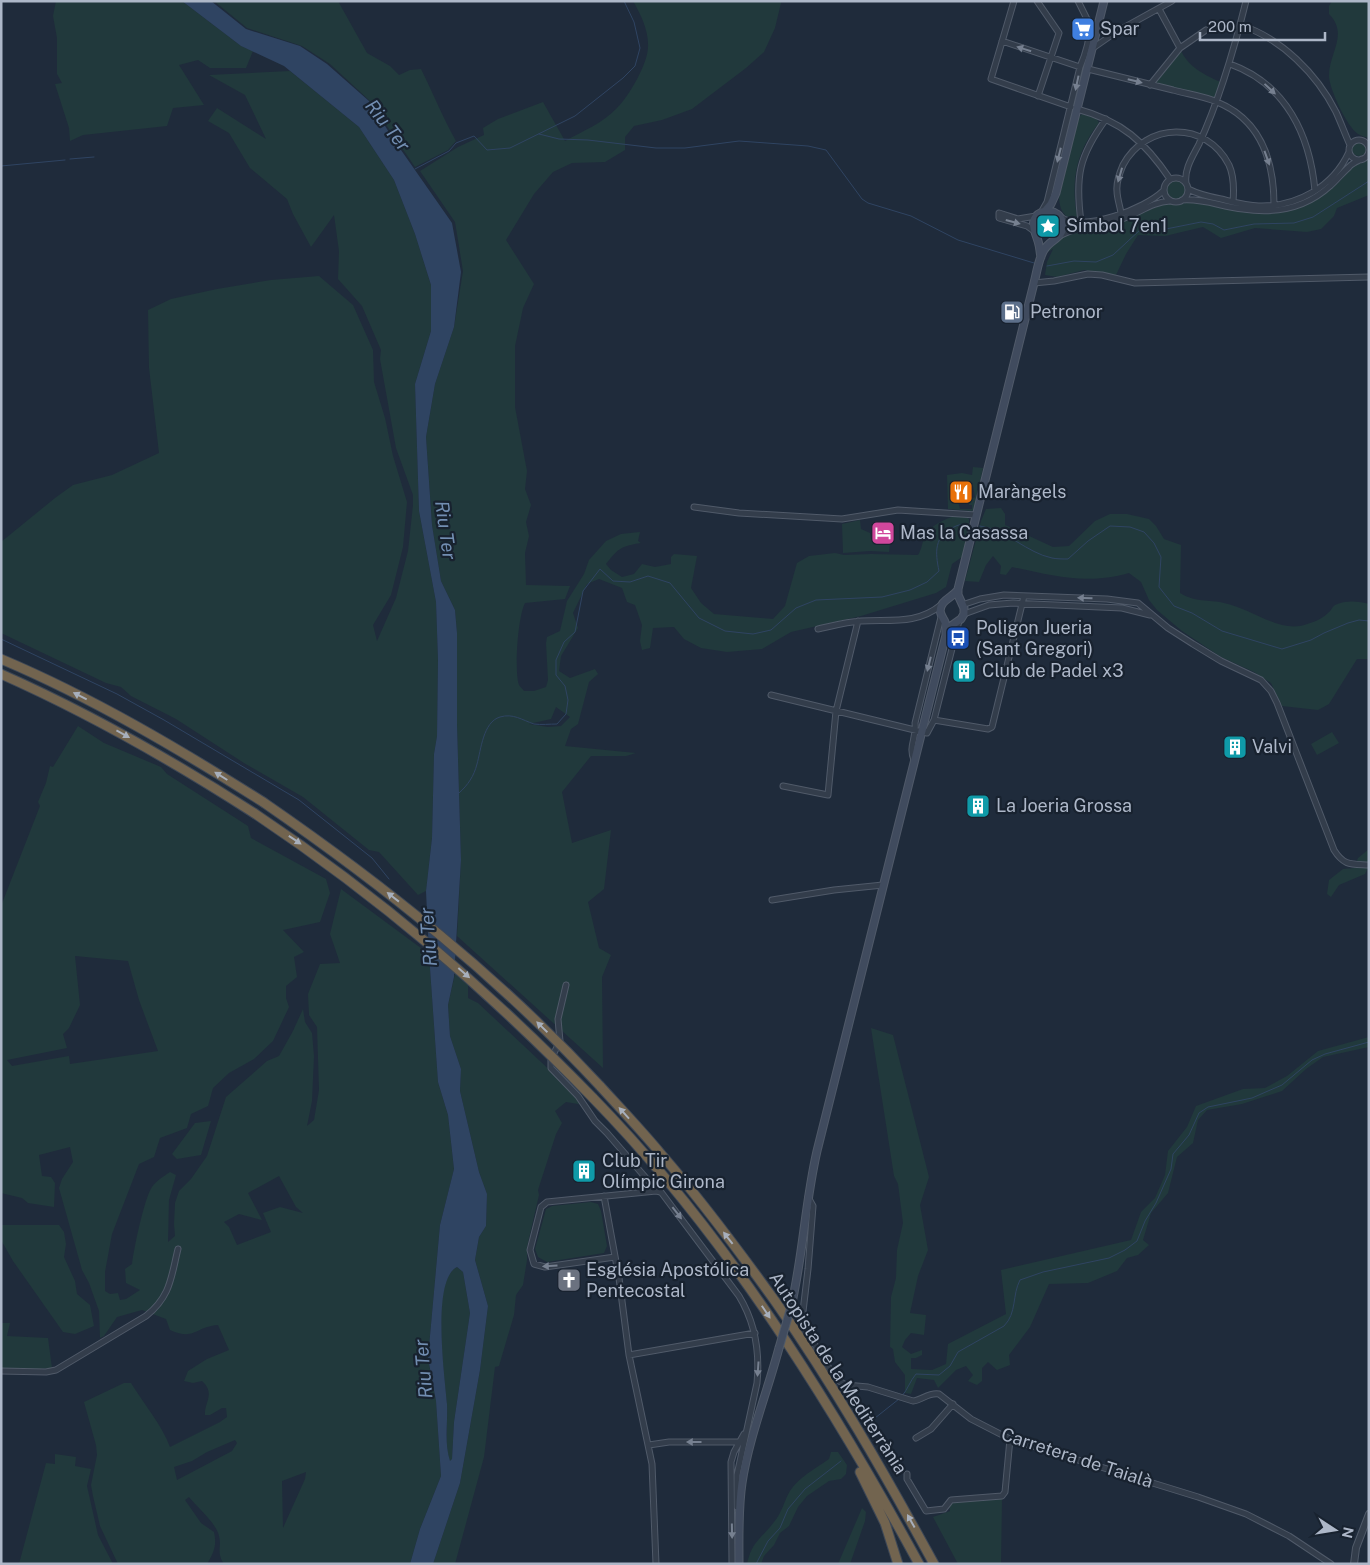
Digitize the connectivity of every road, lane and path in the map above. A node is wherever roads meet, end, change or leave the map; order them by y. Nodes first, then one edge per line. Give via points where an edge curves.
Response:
1 (1014, 1) edge
2 (1038, 1) edge
3 (1078, 1) edge
4 (1104, 1) edge
5 (1172, 1) edge
6 (1246, 1) edge
7 (1159, 9) junction
8 (1240, 25) junction
9 (1094, 26) junction
10 (1206, 30) dead end
11 (1116, 32) junction
12 (1002, 41) junction
13 (1093, 48) junction
14 (1180, 48) junction
15 (1051, 58) junction
16 (1230, 64) junction
17 (1080, 67) junction
18 (1088, 69) junction
19 (1150, 85) junction
20 (1038, 96) junction
21 (1217, 102) junction
22 (1074, 108) junction
23 (1106, 119) junction
24 (1202, 138) junction
25 (1141, 142) junction
26 (1350, 145) junction
27 (1349, 153) junction
28 (1362, 159) junction
29 (1349, 166) junction
30 (1186, 171) junction
31 (1178, 178) junction
32 (1170, 179) junction
33 (1186, 183) junction
34 (1188, 191) junction
35 (1315, 191) junction
36 (1163, 192) junction
37 (1056, 193) junction
38 (1196, 199) junction
39 (1182, 200) junction
40 (1170, 201) junction
41 (1233, 202) junction
42 (1156, 203) junction
43 (1274, 205) junction
44 (1040, 213) junction
45 (1121, 213) junction
46 (1061, 219) junction
47 (1081, 225) junction
48 (1035, 234) junction
49 (1060, 235) junction
50 (1051, 241) junction
51 (1041, 257) junction
52 (1369, 277) edge
53 (1034, 283) junction
54 (694, 507) dead end
55 (976, 517) junction
56 (958, 589) junction
57 (1024, 596) junction
58 (949, 599) junction
59 (961, 603) junction
60 (1023, 603) junction
61 (1138, 603) junction
62 (942, 604) junction
63 (1136, 611) junction
64 (928, 614) junction
65 (964, 614) junction
66 (1152, 616) junction
67 (942, 618) junction
68 (858, 621) junction
69 (957, 622) junction
70 (818, 630) dead end
71 (946, 635) junction
72 (1, 659) edge
73 (1, 674) edge
74 (771, 695) dead end
75 (836, 711) junction
76 (934, 720) junction
77 (919, 732) junction
78 (783, 786) dead end
79 (1369, 865) edge
80 (883, 885) junction
81 (772, 900) dead end
82 (566, 985) dead end
83 (661, 1192) junction
84 (604, 1196) junction
85 (808, 1196) junction
86 (178, 1249) dead end
87 (615, 1257) junction
88 (755, 1333) junction
89 (629, 1355) junction
90 (1, 1371) edge
91 (953, 1404) junction
92 (844, 1433) junction
93 (916, 1438) dead end
94 (1010, 1440) junction
95 (741, 1442) junction
96 (649, 1445) junction
97 (907, 1474) dead end
98 (1369, 1514) edge
99 (739, 1525) junction
100 (656, 1564) edge
101 (732, 1564) edge
102 (739, 1564) edge
103 (898, 1564) edge
104 (919, 1564) edge
105 (934, 1564) edge
106 (1331, 1564) edge
107 (1354, 1564) edge

1 - 12 street
2 - 15 street via 1059,32
3 - 9 street
4 - 9 main road
5 - 7 street
6 - 8 street
7 - 11 street
7 - 14 street
8 - 16 street
8 - 26 street via 1254,30 1297,59 1319,84
9 - 11 street
9 - 13 main road
9 - 17 street
10 - 14 street
11 - 13 street
15 -> 12 street
12 - 20 street via 991,80
13 - 18 main road
14 - 19 street
15 - 17 street
15 - 20 street
16 - 21 street
16 -> 35 street via 1264,83 1291,113 1309,152
17 -> 22 street
18 -> 19 street
18 - 22 main road
19 - 21 street
20 - 22 street
21 - 24 street
21 -> 43 street via 1238,113 1261,141 1274,181
22 - 23 street
22 - 37 main road
22 -> 44 street via 1047,202
23 - 25 street
23 - 47 street via 1081,165 1078,187
24 - 25 street via 1186,132 1168,132
24 - 30 street
24 - 41 street via 1222,154 1229,165 1233,178
25 - 32 street
25 -> 45 street via 1128,156 1120,172 1116,190
26 - 27 street
26 - 28 street via 1356,140 1367,144 1367,156
27 - 28 street
27 - 29 street
27 - 35 street via 1336,174
28 - 29 street
29 - 38 street via 1342,176 1314,198 1277,211 1239,209
30 - 31 street
30 - 33 street
31 - 32 street
31 - 33 street
32 - 36 street
33 - 34 street
34 - 38 street
34 - 39 street
34 - 41 street
35 - 43 street via 1303,198
36 - 40 street
36 - 42 street
36 - 45 street
37 - 44 main road via 1051,204
37 - 46 main road
38 - 39 street
39 - 40 street
40 - 42 street
41 - 43 street
42 - 47 street via 1120,220
44 - 46 main road via 1053,212
44 - 48 main road via 1033,223
44 -> 48 street via 1018,219 999,213 998,218 1027,226
45 - 47 street
46 - 47 street
46 - 49 main road
47 - 49 street
48 - 50 main road via 1043,241
48 - 51 main road
49 - 50 main road
50 - 51 main road
51 - 53 main road
52 - 53 street via 1135,283 1088,274
53 - 55 main road
54 - 55 street via 842,519 898,510
55 - 56 main road
56 - 58 main road
56 - 59 main road
57 - 59 street via 999,595
57 - 60 street
61 -> 57 street via 1118,599
58 - 59 main road
58 - 62 main road
59 - 65 main road
60 - 63 street via 1117,607
60 - 65 street via 989,605
60 - 76 street via 992,727
61 - 63 street
61 - 66 street
62 - 64 street
62 - 67 main road
63 - 66 street
64 - 67 street
64 - 68 street via 906,620
65 - 69 main road
66 - 79 street via 1222,661 1266,684 1277,703 1334,850 1344,862
67 - 69 main road via 950,623
67 - 71 main road
67 -> 77 street via 915,723
68 - 70 street
68 - 75 street
69 - 71 main road
69 - 76 street
71 - 77 main road
105 -> 72 highway, Autopista de la Mediterrània, bridge via 854,1424 775,1301 661,1154 543,1028 441,935 362,872 263,802 116,715
73 -> 92 highway, Autopista de la Mediterrània, bridge via 134,740 254,813 336,869 433,946 517,1021 648,1159 726,1257 790,1347
74 - 75 street
75 - 77 street
75 - 78 street via 828,795
76 - 77 street via 927,734
77 - 80 main road
80 - 81 street
80 - 85 main road
82 - 83 street via 558,1013 560,1041 551,1059 551,1068 582,1100 599,1126
83 - 84 street
83 -> 88 street via 739,1296
84 - 87 street
87 -> 84 street via 545,1267 534,1264 530,1250 544,1204
85 - 91 street, Carretera de Taialà via 813,1206 802,1320 834,1376 846,1385 864,1386 913,1401 939,1394
85 - 99 main road, bridge via 799,1269 747,1458
86 - 90 street via 166,1295 146,1316 56,1370
87 - 89 street
88 - 89 street
88 -> 95 street via 759,1351 758,1377
89 - 96 street
91 - 93 street via 931,1429
91 - 94 street, Carretera de Taialà via 971,1419
92 - 103 highway via 885,1523
92 - 104 highway, Autopista de la Mediterrània
94 - 97 street via 1002,1496 951,1500 944,1509 926,1511
94 - 106 street, Carretera de Taialà via 1246,1514 1289,1536
95 -> 96 street
95 - 99 street via 736,1484
95 -> 101 street via 731,1462
96 - 100 street via 654,1482
98 - 107 street via 1356,1548
99 - 102 main road

